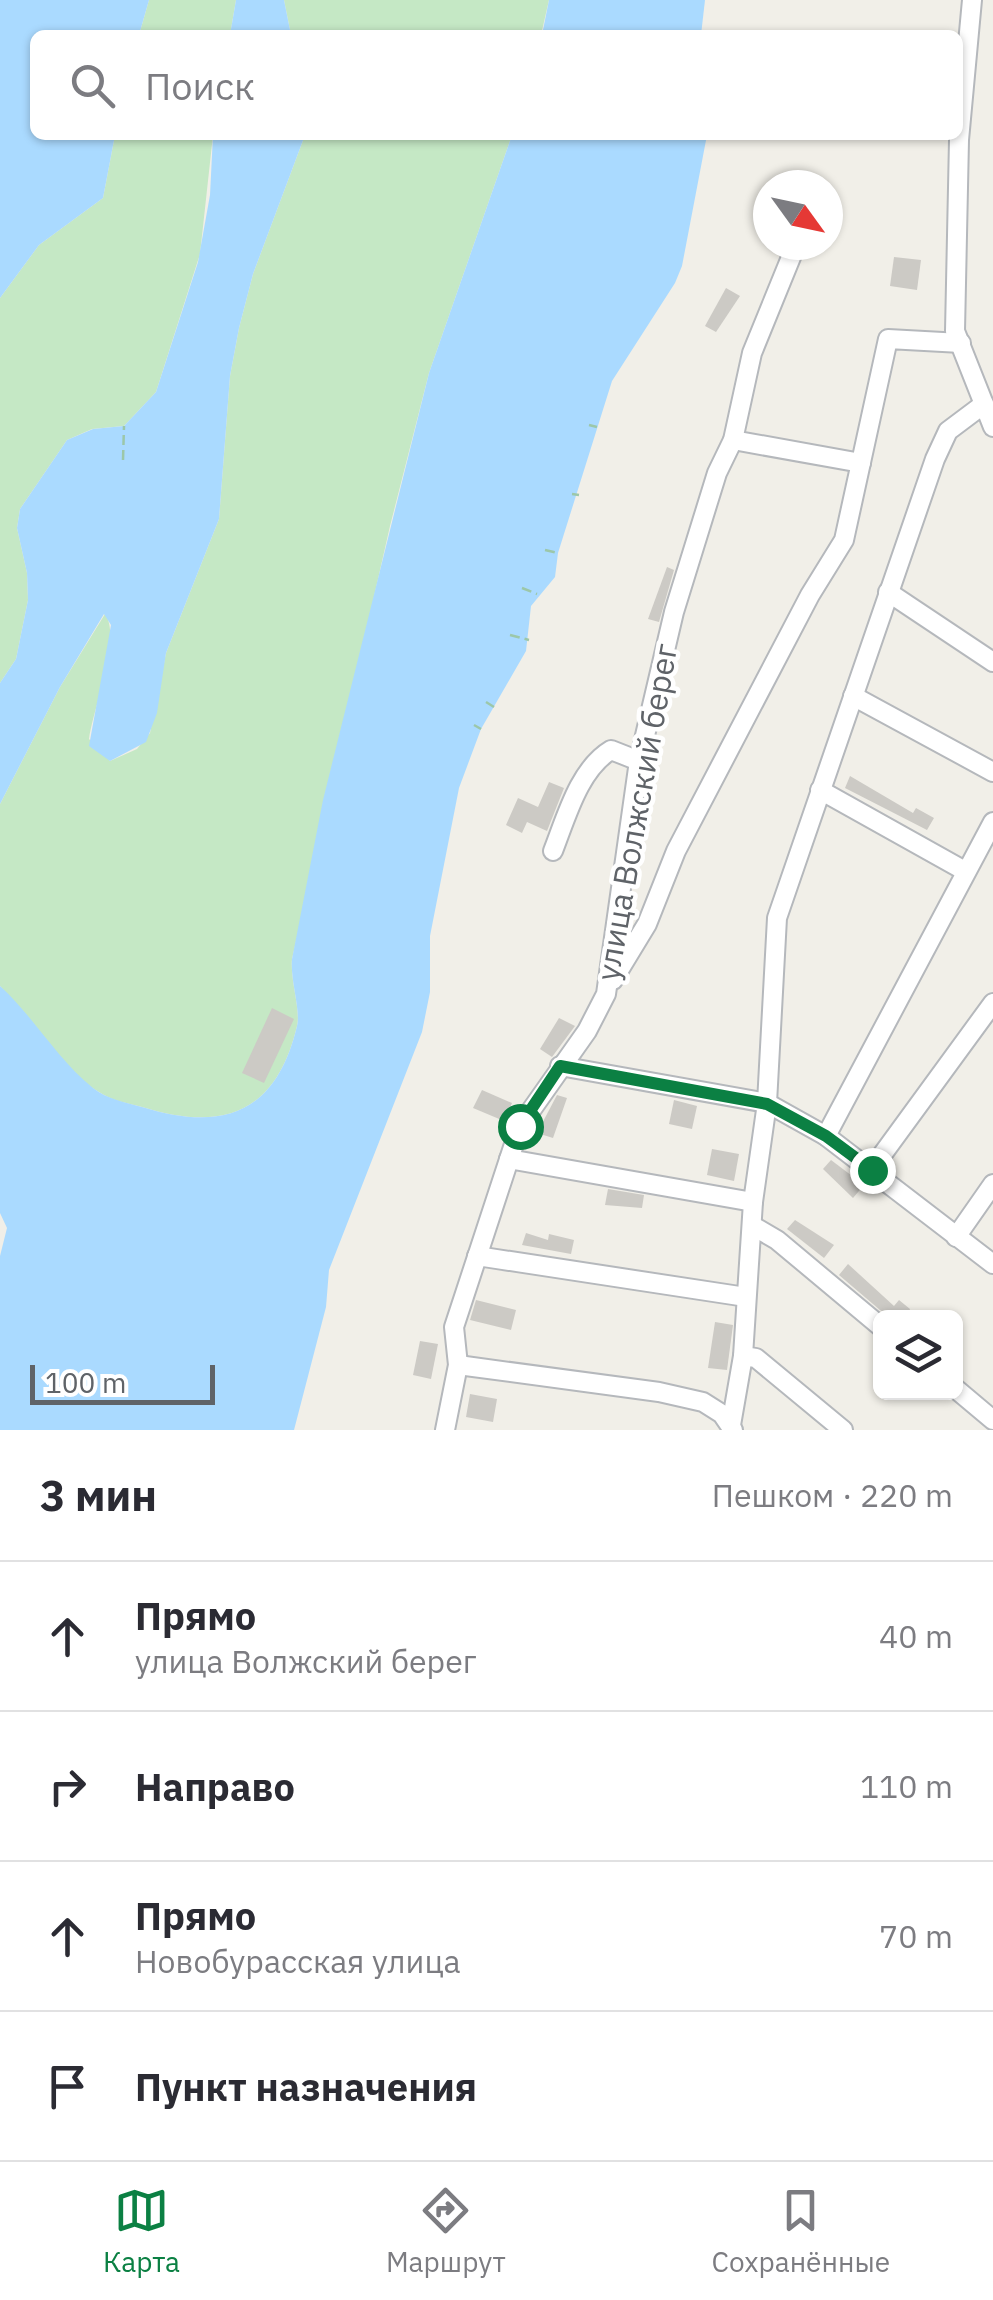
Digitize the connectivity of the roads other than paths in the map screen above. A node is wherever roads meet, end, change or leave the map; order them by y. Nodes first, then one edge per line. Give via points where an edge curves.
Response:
1 (972, 0) edge
2 (963, 97) edge
3 (959, 140) edge
4 (790, 260) edge
5 (961, 343) junction
6 (984, 404) junction
7 (993, 427) edge
8 (732, 440) junction
9 (861, 463) junction
10 (888, 592) junction
11 (993, 662) edge
12 (852, 696) junction
13 (639, 761) junction
14 (993, 772) edge
15 (820, 790) junction
16 (993, 822) edge
17 (553, 851) dead end
18 (965, 871) junction
19 (606, 994) junction
20 (993, 1003) edge
21 (560, 1066) junction
22 (767, 1104) junction
23 (826, 1136) junction
24 (510, 1159) junction
25 (872, 1170) junction
26 (993, 1184) edge
27 (753, 1202) junction
28 (752, 1226) junction
29 (956, 1237) junction
30 (478, 1256) junction
31 (993, 1264) edge
32 (746, 1297) junction
33 (873, 1320) edge
34 (743, 1356) junction
35 (458, 1365) junction
36 (963, 1395) edge
37 (993, 1420) edge
38 (732, 1428) edge
39 (445, 1430) edge
40 (843, 1430) edge

1 - 2 street
3 - 5 street
4 - 8 street, улица Волжский берег via 752,353
5 - 6 street
5 - 9 street via 888,339
6 - 7 street
6 - 10 street via 948,431
8 - 9 street
8 - 13 street, улица Волжский берег via 674,612
9 - 19 street via 844,540 800,612
10 - 11 street
10 - 12 street
12 - 14 street
12 - 15 street
13 - 17 street via 612,750 600,757
13 - 19 street, улица Волжский берег
15 - 18 street
15 - 22 street via 777,918
16 - 18 street
18 - 23 street
19 - 21 street, улица Волжский берег
20 - 25 street
21 - 22 street
21 - 24 street, улица Волжский берег via 520,1126
22 - 23 street
22 - 27 street
23 - 25 street
24 - 27 street
24 - 30 street, улица Волжский берег
25 - 29 street
26 - 29 street
27 - 28 street
28 - 32 street
28 - 33 street
29 - 31 street
30 - 32 street
30 - 35 street, улица Волжский берег via 454,1327
32 - 34 street
34 - 38 street
34 - 40 street via 756,1358
35 - 38 street via 703,1402
35 - 39 street, улица Волжский берег
36 - 37 street

